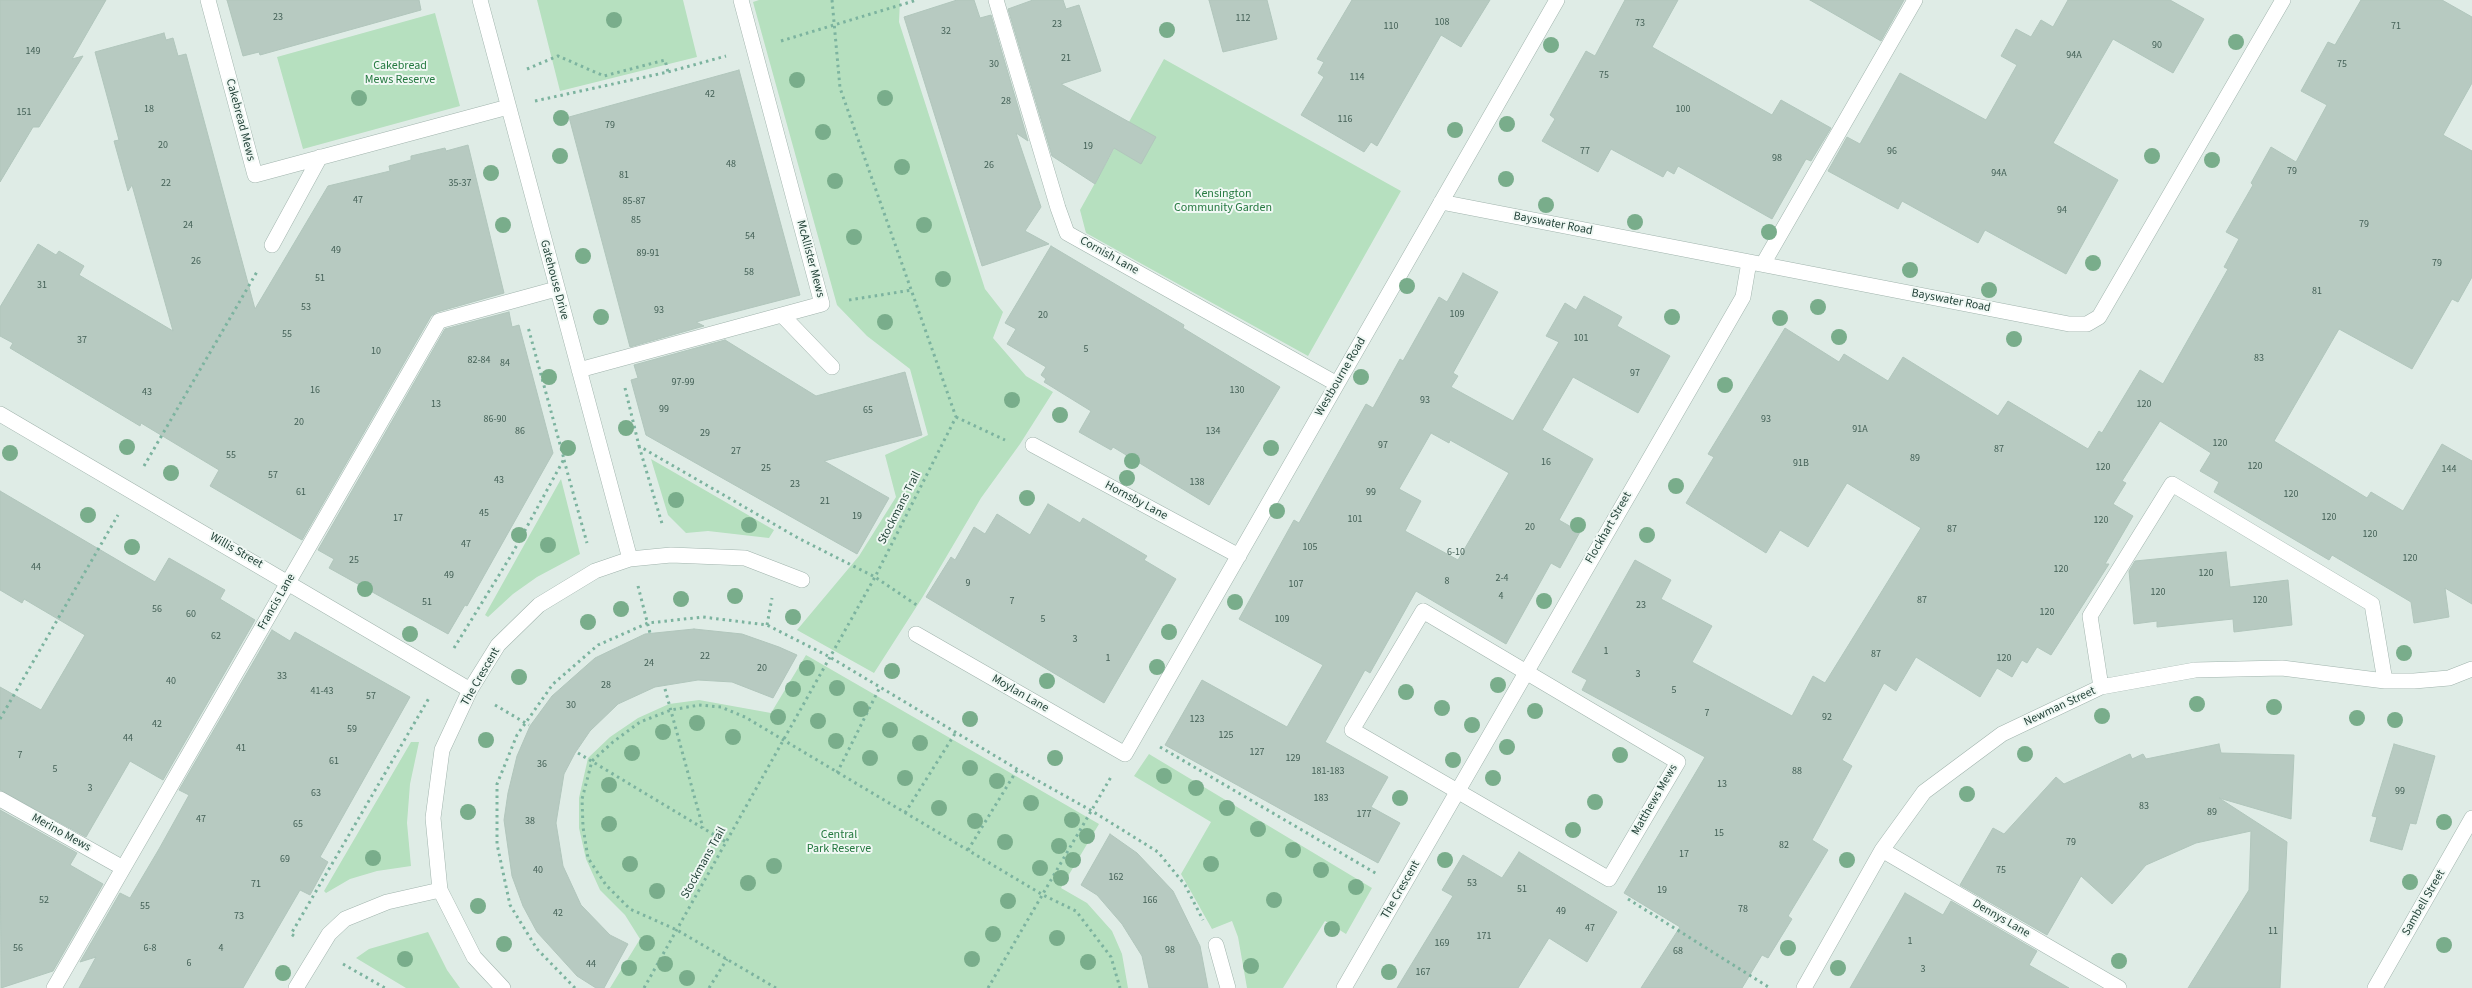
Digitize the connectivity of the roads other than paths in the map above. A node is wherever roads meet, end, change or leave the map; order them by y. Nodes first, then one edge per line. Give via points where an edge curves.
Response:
1 (208, 0) edge
2 (480, 0) edge
3 (741, 0) edge
4 (996, 0) edge
5 (1557, 0) edge
6 (1915, 0) edge
7 (2282, 0) edge
8 (508, 107) junction
9 (320, 157) junction
10 (1442, 202) junction
11 (272, 245) dead end
12 (1756, 263) junction
13 (556, 289) junction
14 (782, 315) junction
15 (832, 367) dead end
16 (579, 370) junction
17 (1337, 384) junction
18 (0, 414) edge
19 (1033, 445) road end
20 (1239, 556) junction
21 (630, 559) junction
22 (802, 580) dead end
23 (288, 582) junction
24 (916, 634) road end
25 (2472, 669) edge
26 (1526, 671) junction
27 (2385, 681) junction
28 (2101, 687) junction
29 (470, 690) junction
30 (1125, 754) joint
31 (1459, 792) junction
32 (0, 799) edge
33 (2472, 818) edge
34 (1882, 850) junction
35 (123, 868) junction
36 (440, 890) junction
37 (1216, 945) road end
38 (54, 988) edge
39 (296, 988) edge
40 (503, 988) edge
41 (1228, 988) edge
42 (1344, 988) edge
43 (1804, 988) edge
44 (2119, 988) edge
45 (2375, 988) edge

1 - 9 street, Cakebread Mews via 255,175
2 - 8 street, Gatehouse Drive
3 - 14 street, McAllister Mews via 822,304
4 - 17 street, Cornish Lane via 1068,232
5 - 10 street, Westbourne Road
6 - 12 street, Flockhart Street
7 - 12 street, Bayswater Road via 2094,322 2069,324
8 - 9 street, Cakebread Mews
8 - 13 street, Gatehouse Drive
9 - 11 street
10 - 12 street, Bayswater Road
10 - 17 street, Westbourne Road
12 - 26 street, Flockhart Street via 1742,297
13 - 16 street, Gatehouse Drive
13 - 23 street, Francis Lane via 439,321
14 - 15 street
14 - 16 street, McAllister Mews
16 - 21 street, Gatehouse Drive
17 - 20 street, Westbourne Road
18 - 23 street, Willis Street
19 - 20 street, Hornsby Lane
20 - 30 street, Westbourne Road
21 - 22 street, The Crescent via 671,555 745,558
21 - 29 street, The Crescent via 595,571 539,605 498,645
23 - 29 street, Willis Street
23 - 35 street, Francis Lane
24 - 30 street, Moylan Lane
25 - 27 street, Newman Street via 2449,678
26 - 31 street, Flockhart Street
26 - 31 street, Matthews Mews via 1423,611 1352,730
26 - 31 street, Matthews Mews via 1678,762 1609,879
27 - 28 street, Newman Street via 2282,668 2204,670
27 - 28 street via 2372,604 2172,484 2090,616
28 - 34 street, Newman Street via 1994,740 1924,792
29 - 36 street, The Crescent via 442,750 433,818
31 - 42 street, The Crescent
32 - 35 street, Merino Mews
33 - 45 street, Sambell Street
34 - 43 street, Newman Street
34 - 44 street, Dennys Lane
35 - 38 street, Francis Lane
36 - 39 street via 387,902 352,915 333,929
36 - 40 street, The Crescent via 474,957
37 - 41 street

